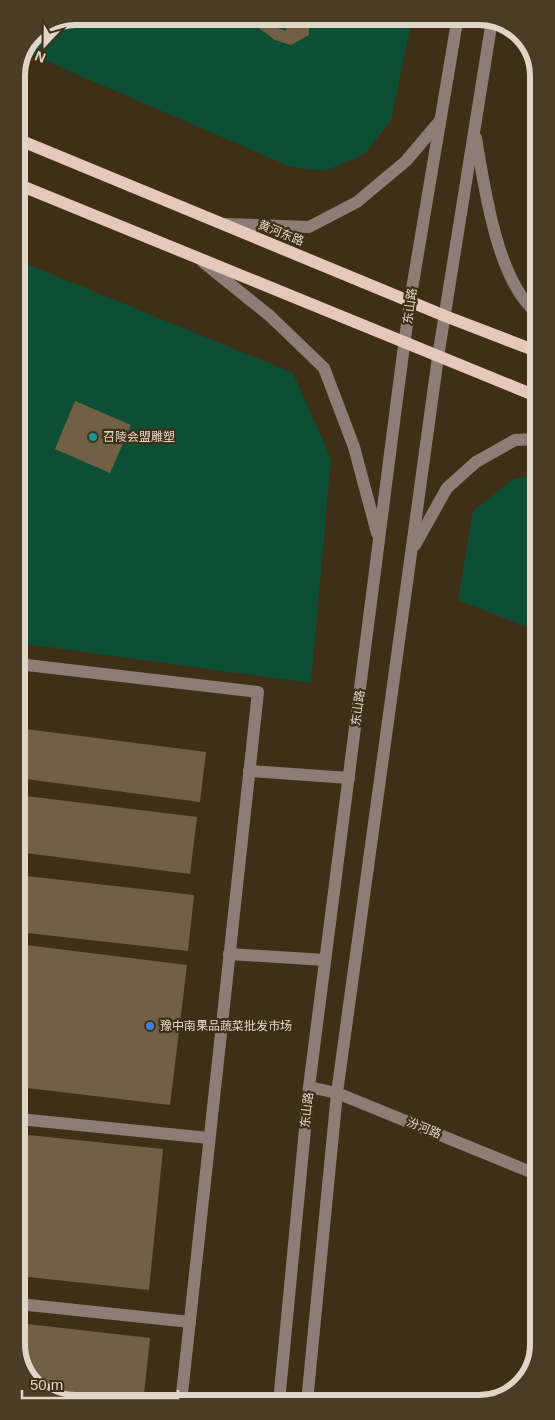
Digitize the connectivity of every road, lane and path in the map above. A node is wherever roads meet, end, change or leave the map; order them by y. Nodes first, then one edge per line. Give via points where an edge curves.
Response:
1 (456, 25) edge
2 (491, 27) edge
3 (440, 122) junction
4 (474, 128) junction
5 (25, 143) edge
6 (25, 187) edge
7 (224, 224) junction
8 (203, 262) junction
9 (410, 301) junction
10 (530, 303) edge
11 (445, 316) junction
12 (405, 343) junction
13 (530, 349) edge
14 (438, 357) junction
15 (530, 394) edge
16 (530, 439) edge
17 (379, 540) junction
18 (411, 552) junction
19 (25, 665) edge
20 (249, 771) junction
21 (349, 778) junction
22 (229, 954) junction
23 (326, 960) junction
24 (309, 1087) junction
25 (337, 1093) junction
26 (25, 1120) edge
27 (209, 1138) junction
28 (530, 1171) edge
29 (25, 1305) edge
30 (190, 1322) junction
31 (182, 1395) edge
32 (280, 1395) edge
33 (308, 1395) edge

1 - 3 street, 东山路
2 - 4 street
3 - 7 street via 406,161 357,202 309,227
3 - 9 street, 东山路
4 - 10 street via 491,222 511,276
4 - 11 street
5 - 7 main road, 黄河东路
6 - 8 main road
7 - 9 main road, 黄河东路
8 - 12 main road
8 - 17 street via 270,316 324,368 354,448
9 - 11 main road, 黄河东路
9 - 12 street, 东山路
11 - 13 main road, 黄河东路
11 - 14 street
12 - 14 main road
12 - 17 street, 东山路
14 - 15 main road
14 - 18 street
16 - 18 street via 515,440 476,462 448,488
17 - 21 street, 东山路
18 - 25 street
19 - 20 street via 258,692
20 - 21 street
20 - 22 street
21 - 23 street, 东山路
22 - 23 street
22 - 27 street
23 - 24 street, 东山路
24 - 25 street, 汾河路
24 - 32 street, 东山路
25 - 28 street, 汾河路
25 - 33 street
26 - 27 street
27 - 30 street
29 - 30 street
30 - 31 street

